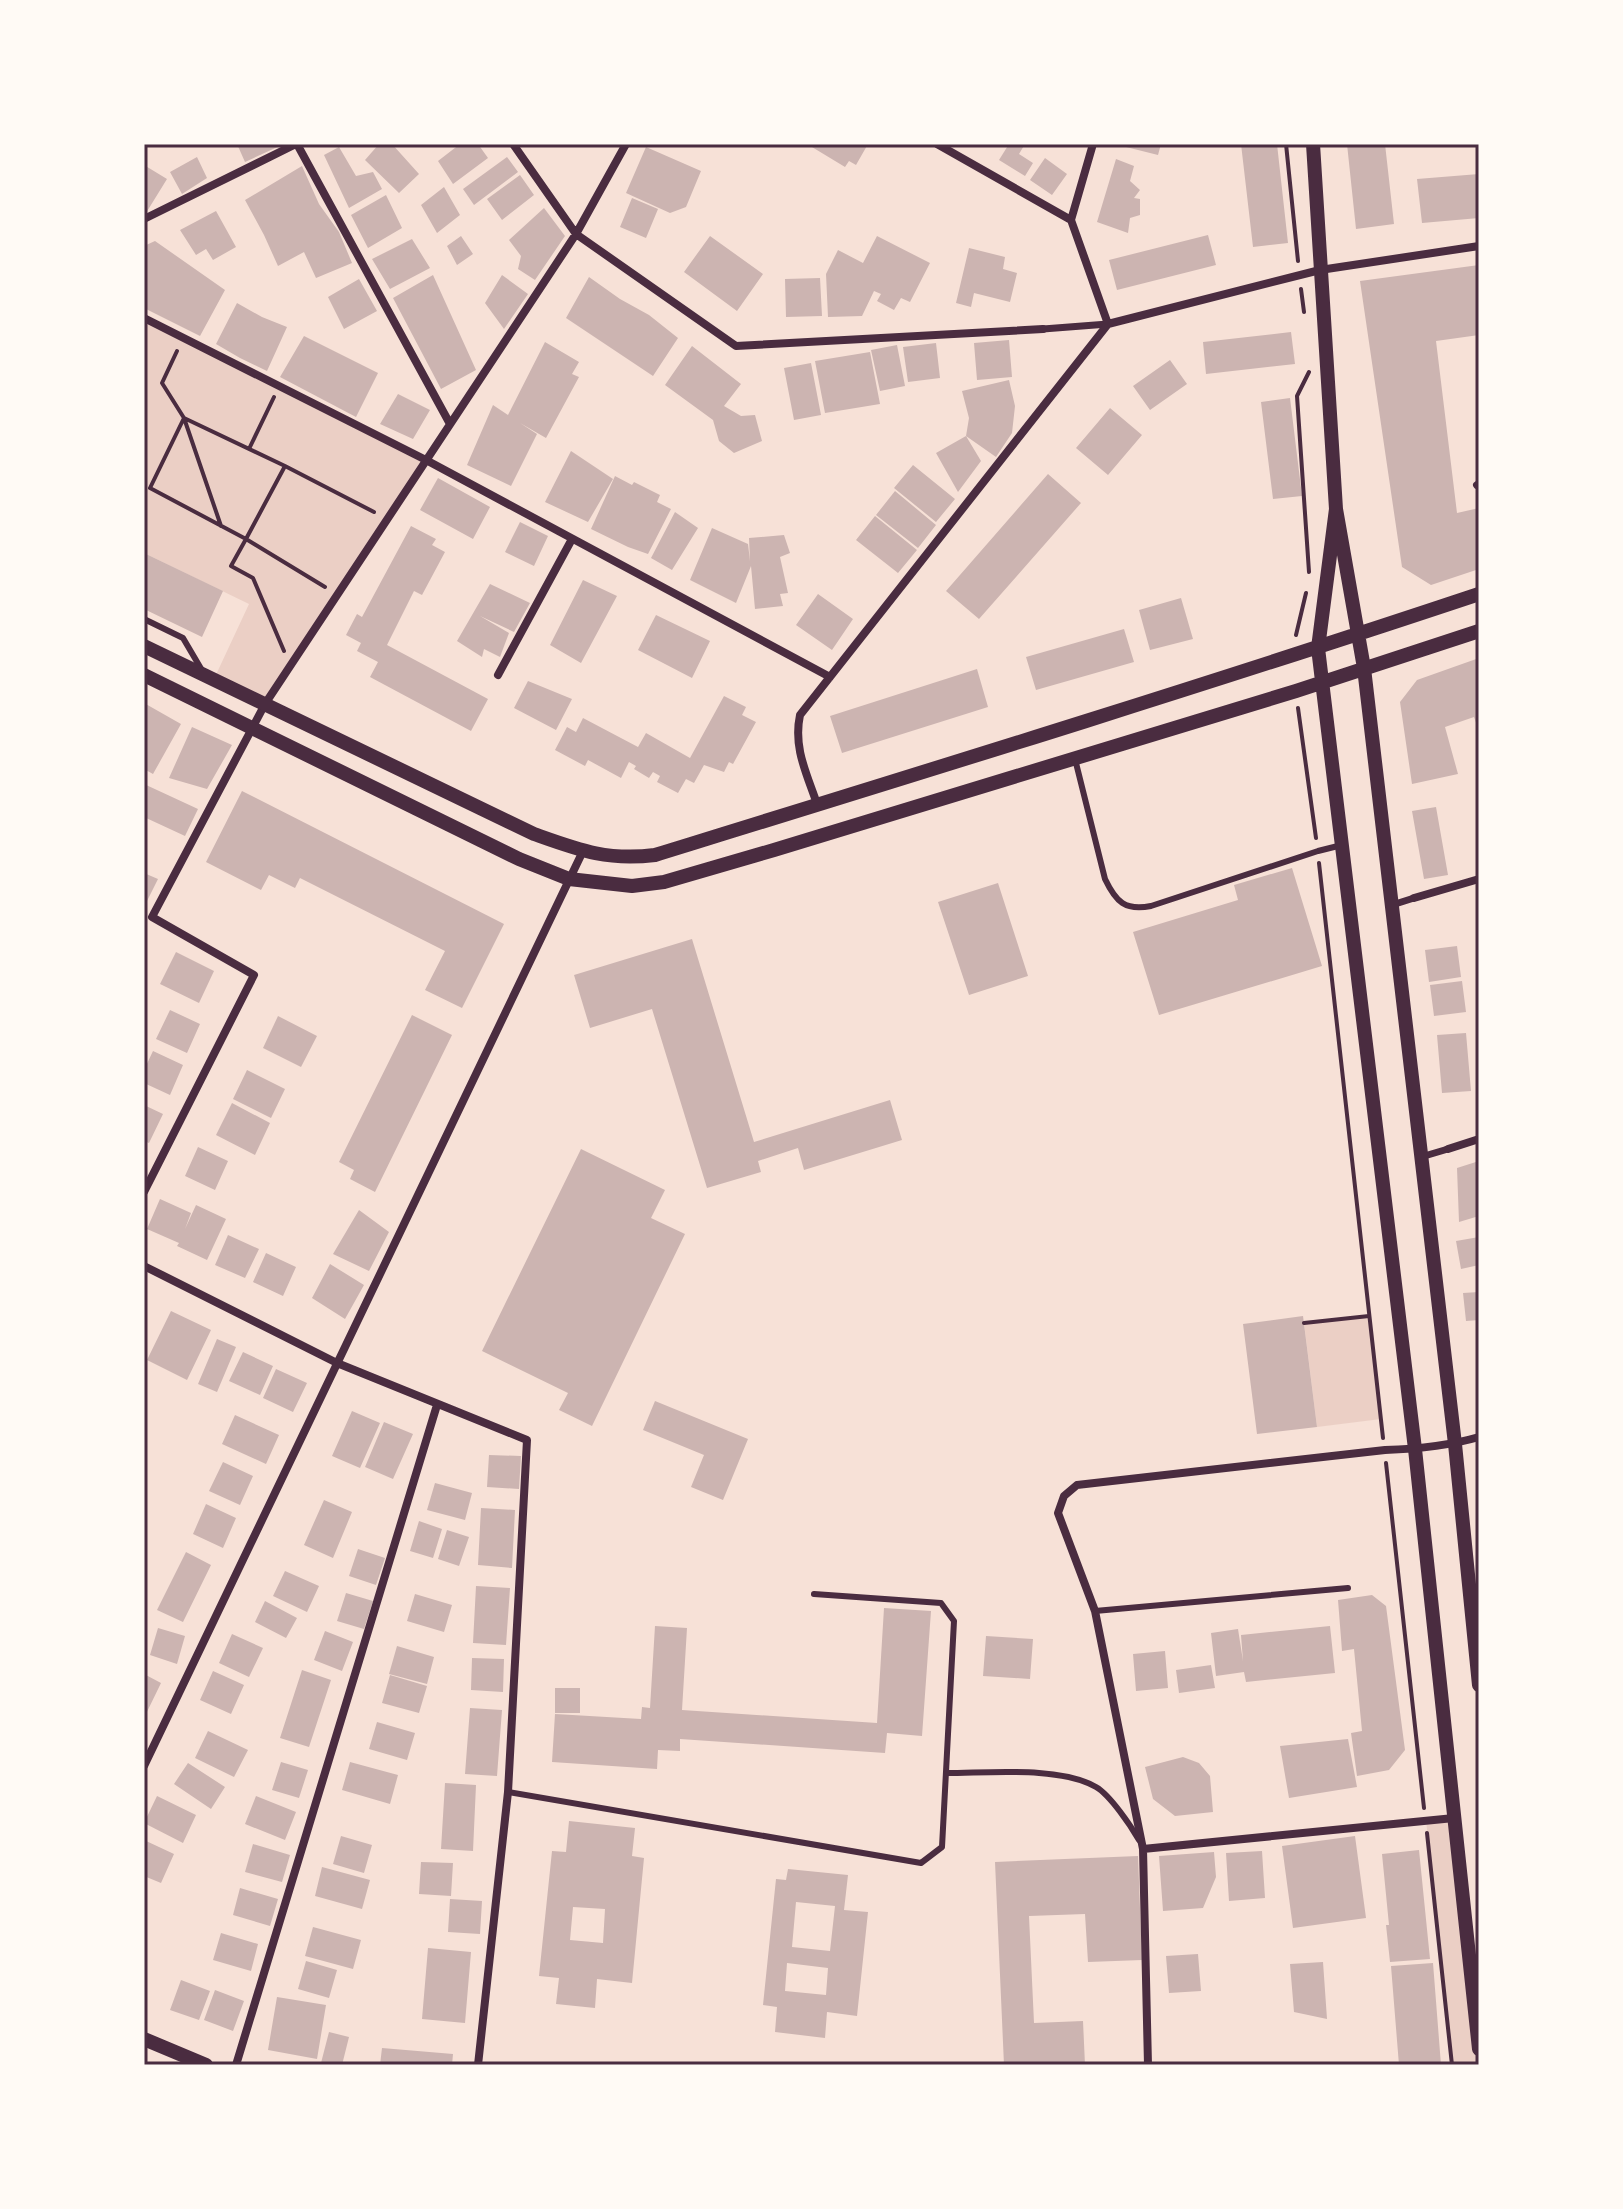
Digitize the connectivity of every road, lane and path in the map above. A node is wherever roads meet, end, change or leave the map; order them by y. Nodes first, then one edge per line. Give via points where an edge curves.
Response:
1 (297, 144) edge
2 (513, 144) edge
3 (626, 144) edge
4 (937, 144) edge
5 (1093, 144) edge
6 (1286, 144) edge
7 (1313, 144) edge
8 (144, 219) edge
9 (1071, 220) junction
10 (576, 234) junction
11 (1479, 246) edge
12 (1320, 270) junction
13 (1300, 275) junction
14 (144, 318) edge
15 (1305, 322) dead end
16 (1108, 324) junction
17 (1043, 329) joint
18 (183, 338) junction
19 (1311, 368) dead end
20 (279, 386) junction
21 (184, 418) junction
22 (450, 424) junction
23 (249, 449) junction
24 (426, 460) junction
25 (285, 466) junction
26 (150, 488) junction
27 (144, 496) edge
28 (1336, 509) junction
29 (387, 519) junction
30 (221, 526) junction
31 (246, 539) junction
32 (572, 539) junction
33 (1309, 578) dead end
34 (1306, 591) dead end
35 (338, 594) junction
36 (1479, 594) edge
37 (144, 619) edge
38 (1479, 631) edge
39 (1359, 634) junction
40 (144, 646) edge
41 (1318, 648) junction
42 (1291, 657) junction
43 (291, 666) junction
44 (1364, 668) junction
45 (144, 675) edge
46 (205, 675) junction
47 (498, 675) dead end
48 (830, 677) junction
49 (1323, 682) junction
50 (1296, 691) junction
51 (265, 704) junction
52 (251, 729) junction
53 (1075, 759) junction
54 (817, 804) junction
55 (1343, 845) junction
56 (583, 851) junction
57 (1318, 851) junction
58 (569, 879) junction
59 (1479, 879) edge
60 (1414, 898) joint
61 (1392, 905) junction
62 (1479, 1139) edge
63 (1448, 1149) joint
64 (1421, 1157) junction
65 (144, 1192) edge
66 (144, 1266) edge
67 (1369, 1316) dead end
68 (1304, 1323) dead end
69 (337, 1363) junction
70 (437, 1405) junction
71 (1479, 1437) edge
72 (1455, 1444) junction
73 (1415, 1449) junction
74 (1348, 1588) dead end
75 (814, 1594) dead end
76 (1095, 1611) junction
77 (1479, 1685) edge
78 (145, 1760) edge
79 (947, 1773) junction
80 (508, 1792) junction
81 (1454, 1818) junction
82 (1143, 1849) junction
83 (144, 2039) edge
84 (1479, 2049) edge
85 (206, 2065) edge
86 (236, 2065) edge
87 (478, 2065) edge
88 (1148, 2065) edge

1 - 8 street
1 - 22 street
2 - 10 street
3 - 10 street
4 - 9 street
5 - 9 street
6 - 13 path
7 - 12 street
9 - 16 street
10 - 17 street via 736,346
10 - 22 street
11 - 12 street
12 - 13 street
12 - 28 street
13 - 15 path
13 - 16 street
14 - 18 street
16 - 17 street
16 - 48 street
18 - 20 street
18 - 21 path via 162,383
19 - 33 path via 1297,396
20 - 23 path
20 - 24 street
21 - 23 path
21 - 26 path
21 - 30 path
22 - 24 street
23 - 25 path
24 - 29 street
24 - 32 street
25 - 29 path
25 - 31 path
26 - 27 path
26 - 30 path
28 - 39 street
28 - 41 street
29 - 35 street
30 - 31 path
31 - 35 path
31 - 43 path via 231,566 253,578
32 - 47 street
32 - 48 street
34 - 42 path
35 - 43 street
36 - 39 street
37 - 46 lane via 183,638
38 - 44 street
39 - 41 street
39 - 44 street
40 - 46 street
41 - 42 street
41 - 49 street
42 - 54 street
43 - 51 street
44 - 49 street
44 - 61 street
45 - 52 street
46 - 51 street
48 - 54 street via 800,715 797,732
49 - 50 street
49 - 55 street
50 - 53 street
50 - 57 path
51 - 52 street
51 - 56 street via 534,834
52 - 58 street
52 - 65 street via 152,917 254,975
53 - 57 lane via 1105,879 1123,904 1151,906
53 - 58 street via 664,882 632,886
54 - 56 street via 655,855 613,857
55 - 57 lane
55 - 73 street
56 - 58 street
58 - 69 street
59 - 60 street
60 - 61 street
61 - 64 street
62 - 63 street
63 - 64 street
64 - 72 street
66 - 69 street
67 - 68 path
69 - 70 street
69 - 78 street
70 - 80 street via 527,1440
70 - 86 street
71 - 72 street
72 - 73 street
72 - 77 street
73 - 76 street via 1077,1485 1064,1496 1058,1513
73 - 81 street
74 - 76 lane
75 - 79 lane via 941,1603 954,1621
76 - 82 street
79 - 80 lane via 942,1847 921,1863
79 - 82 lane via 1058,1774 1097,1787 1129,1822
80 - 87 street
81 - 82 street
81 - 84 street
82 - 88 street
83 - 85 street

